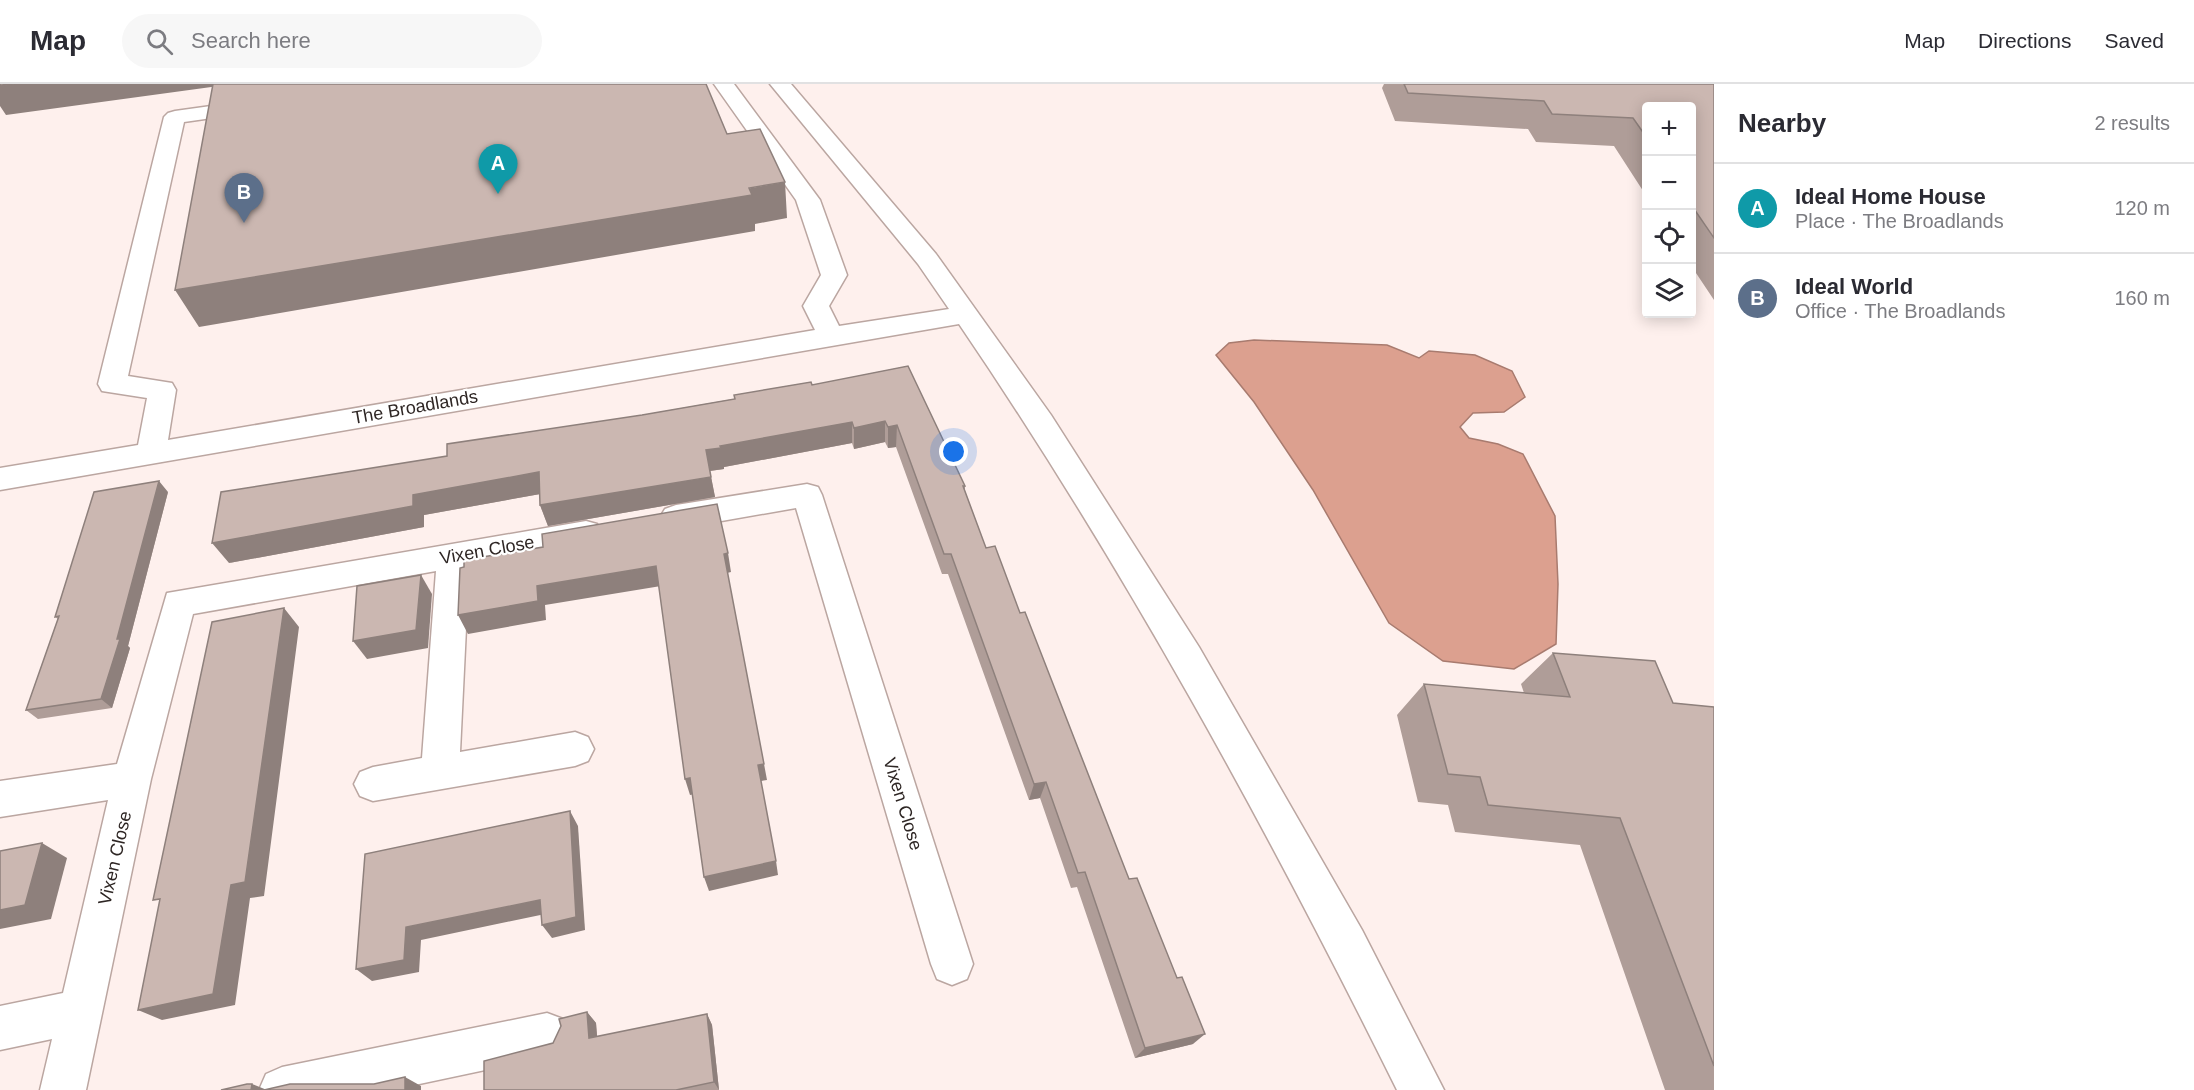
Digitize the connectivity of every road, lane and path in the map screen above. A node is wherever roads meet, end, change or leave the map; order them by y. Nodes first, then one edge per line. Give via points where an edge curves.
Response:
1 (724, 84) edge
2 (780, 84) edge
3 (269, 104) edge
4 (966, 315) junction
5 (831, 336) junction
6 (152, 453) junction
7 (0, 479) edge
8 (453, 556) junction
9 (575, 749) dead end
10 (440, 772) junction
11 (132, 779) junction
12 (373, 784) dead end
13 (0, 799) edge
14 (952, 964) dead end
15 (81, 1011) junction
16 (0, 1028) edge
17 (547, 1035) dead end
18 (63, 1090) edge
19 (282, 1090) edge
20 (1421, 1090) edge

1 - 5 street via 808,200 834,275 816,306
2 - 4 street via 927,259
3 - 6 street via 175,117 112,384 162,390
4 - 5 street, The Broadlands
4 - 20 street via 1041,422 1187,657 1347,945
5 - 6 street, The Broadlands
6 - 7 street, The Broadlands
8 - 10 street
8 - 11 street, Vixen Close via 179,603
8 - 14 street, Vixen Close via 807,495
9 - 10 street
10 - 12 street
11 - 13 street
11 - 15 street, Vixen Close
15 - 16 street
15 - 18 street, Vixen Close
17 - 19 street

